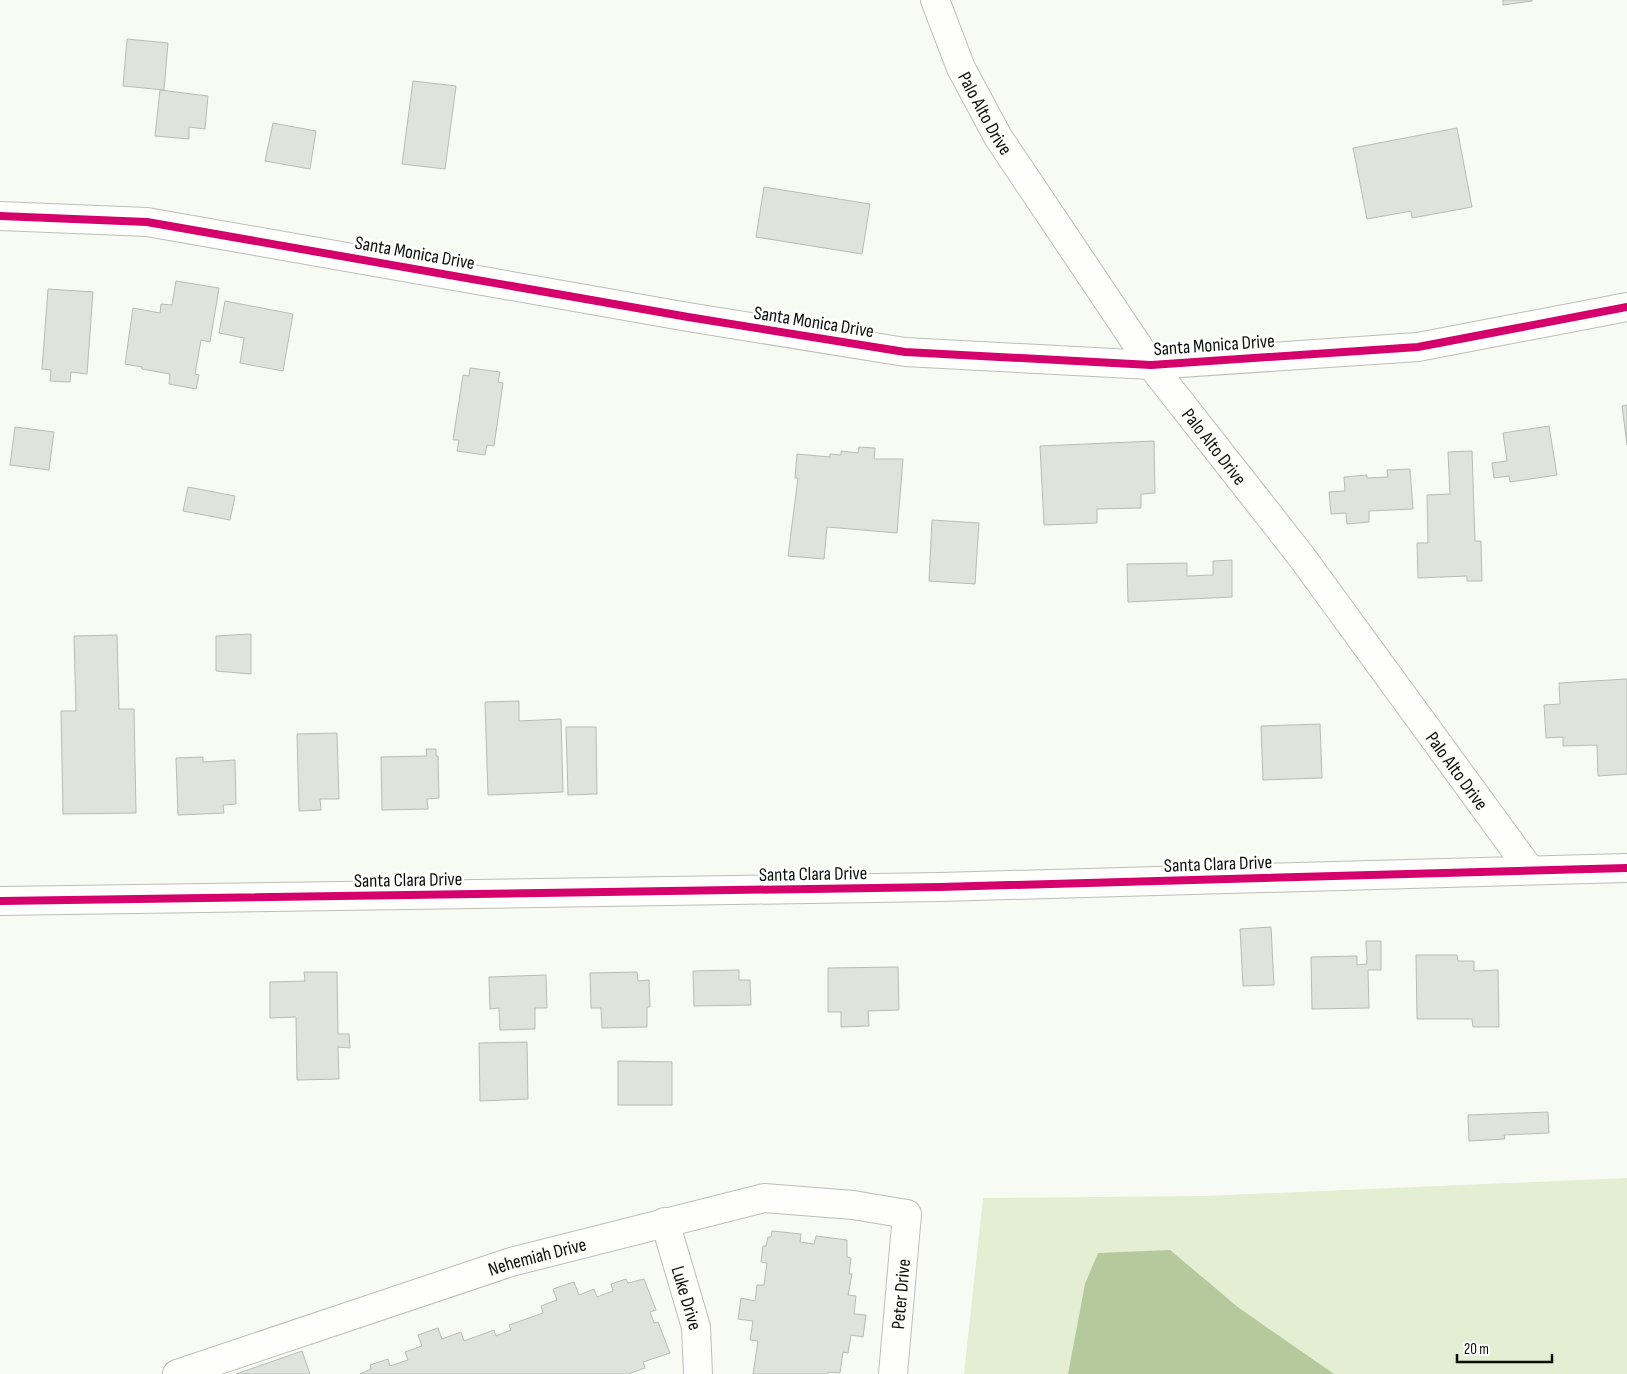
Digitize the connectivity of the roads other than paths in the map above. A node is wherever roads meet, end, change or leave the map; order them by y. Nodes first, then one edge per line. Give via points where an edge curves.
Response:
1 (935, 0) edge
2 (0, 216) edge
3 (1627, 307) edge
4 (1151, 365) junction
5 (1627, 868) edge
6 (1530, 870) junction
7 (0, 901) edge
8 (907, 1214) joint
9 (665, 1222) junction
10 (177, 1374) edge
11 (698, 1374) edge
12 (894, 1374) edge

1 - 4 street, Palo Alto Drive via 961,68 998,137
2 - 4 street, Santa Monica Drive via 147,222 906,352
3 - 4 street, Santa Monica Drive via 1418,347
4 - 6 street, Palo Alto Drive via 1301,556
5 - 6 street, Santa Clara Drive
6 - 7 street, Santa Clara Drive via 940,887
8 - 9 street, Nehemiah Drive via 853,1205 764,1198
8 - 12 street, Peter Drive
9 - 10 street, Nehemiah Drive via 511,1262
9 - 11 street, Luke Drive via 696,1327

